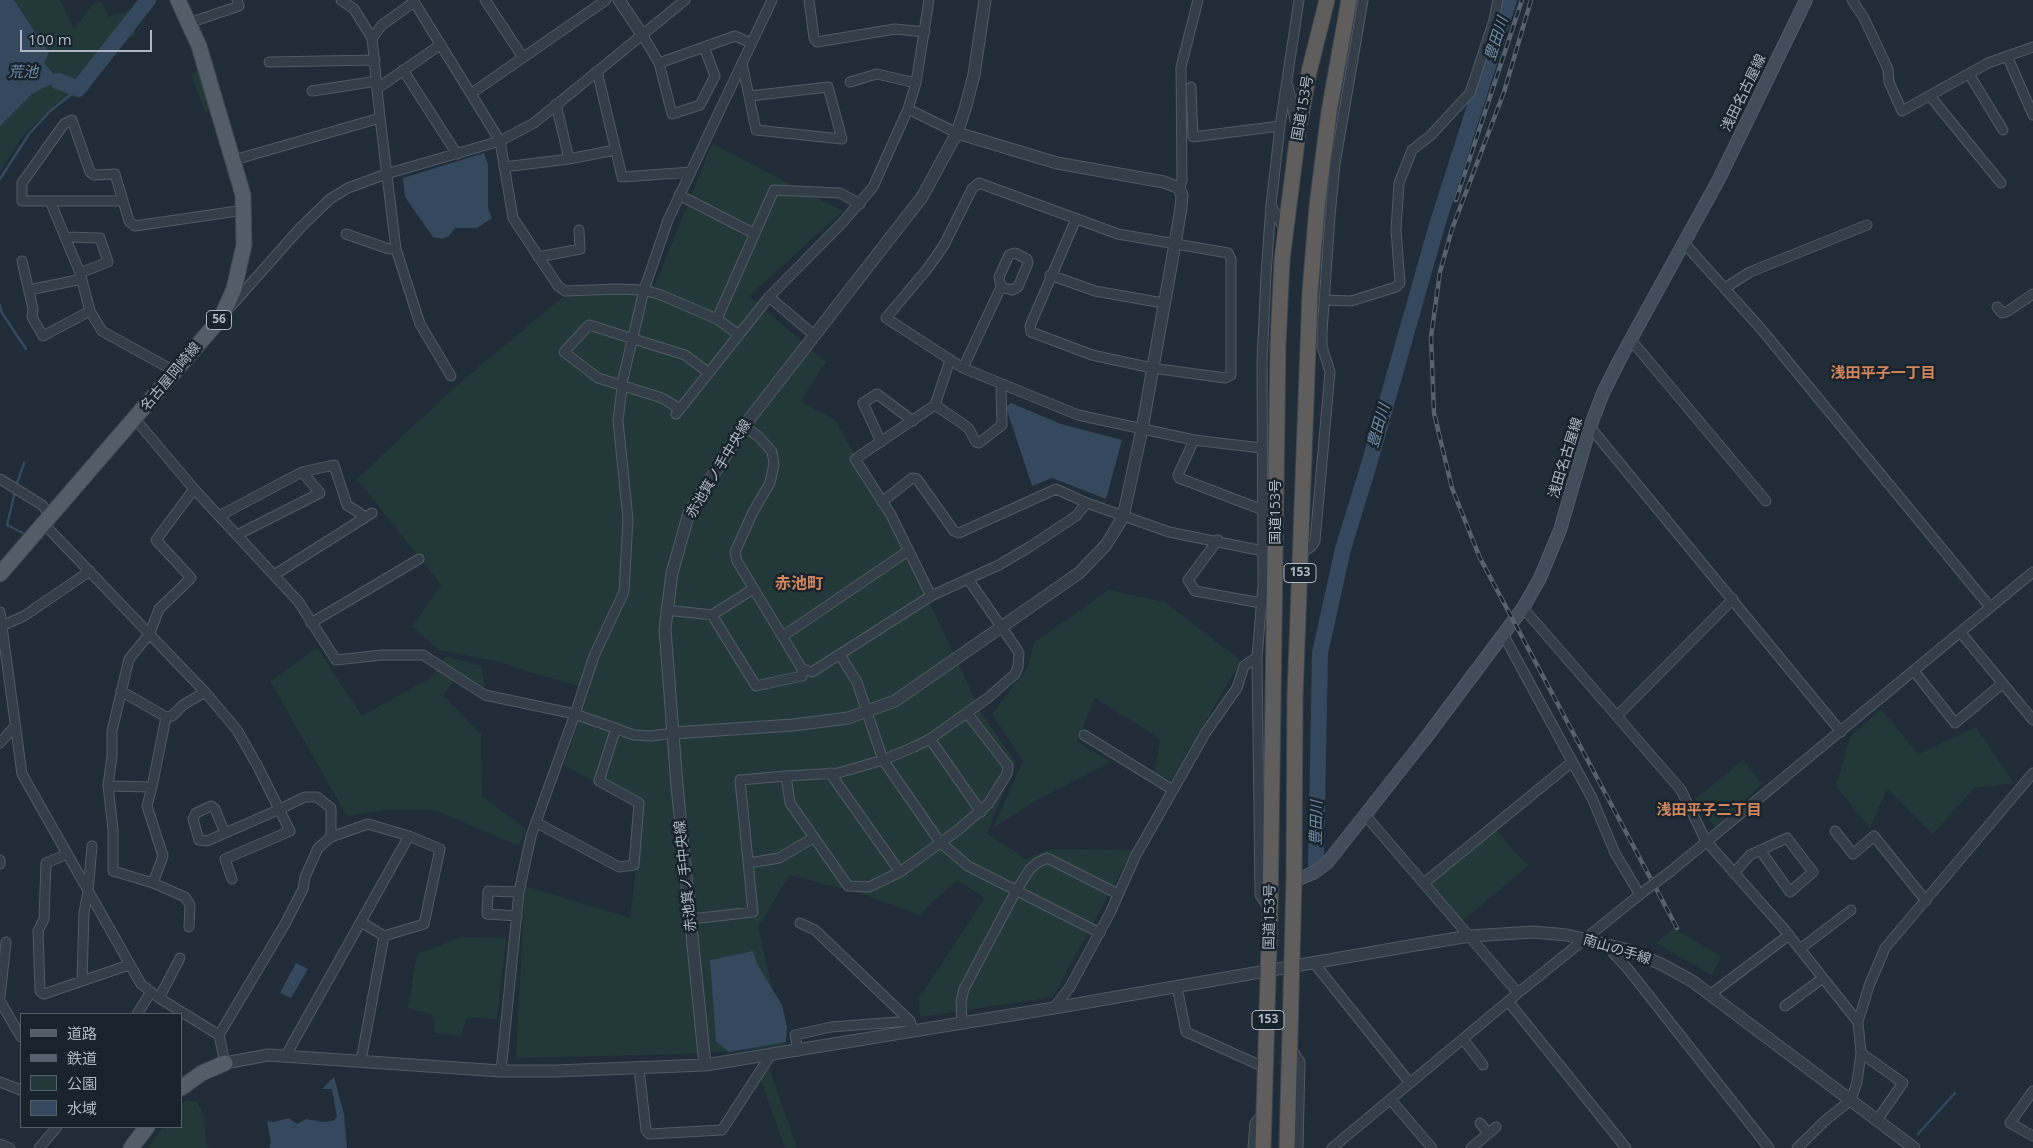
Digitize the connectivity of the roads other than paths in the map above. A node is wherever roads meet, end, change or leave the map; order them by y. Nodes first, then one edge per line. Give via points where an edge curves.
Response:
1 (178, 0) edge
2 (237, 0) edge
3 (341, 0) edge
4 (485, 0) edge
5 (606, 0) edge
6 (619, 0) edge
7 (772, 0) edge
8 (809, 0) edge
9 (929, 0) edge
10 (985, 0) edge
11 (1198, 0) edge
12 (1299, 0) edge
13 (1327, 0) edge
14 (1348, 0) edge
15 (1363, 0) edge
16 (1498, 0) edge
17 (1806, 0) edge
18 (1852, 0) edge
19 (413, 1) edge
20 (683, 1) edge
21 (189, 23) junction
22 (924, 32) junction
23 (642, 36) junction
24 (372, 38) junction
25 (751, 43) junction
26 (440, 45) junction
27 (704, 47) junction
28 (2033, 47) edge
29 (522, 56) junction
30 (2007, 56) junction
31 (375, 60) junction
32 (268, 62) dead end
33 (659, 63) junction
34 (742, 63) junction
35 (403, 70) junction
36 (597, 70) junction
37 (1969, 74) junction
38 (1287, 79) junction
39 (850, 82) dead end
40 (916, 82) junction
41 (378, 85) junction
42 (1191, 87) dead end
43 (312, 90) dead end
44 (472, 93) junction
45 (750, 96) junction
46 (1930, 96) junction
47 (556, 104) junction
48 (908, 109) junction
49 (2033, 115) edge
50 (380, 118) junction
51 (1280, 126) junction
52 (2003, 130) dead end
53 (1298, 132) junction
54 (957, 133) junction
55 (500, 141) junction
56 (615, 150) junction
57 (457, 154) junction
58 (569, 159) junction
59 (234, 160) junction
60 (504, 167) junction
61 (691, 172) junction
62 (386, 174) junction
63 (2001, 183) dead end
64 (1179, 188) junction
65 (679, 195) junction
66 (50, 201) junction
67 (123, 201) junction
68 (860, 204) junction
69 (1270, 205) junction
70 (1317, 206) junction
71 (244, 210) junction
72 (1330, 216) junction
73 (1076, 219) junction
74 (1867, 225) dead end
75 (579, 230) dead end
76 (1285, 231) junction
77 (346, 234) dead end
78 (755, 234) junction
79 (66, 237) junction
80 (1175, 244) junction
81 (1685, 244) junction
82 (396, 249) junction
83 (538, 257) junction
84 (22, 261) dead end
85 (1050, 275) junction
86 (81, 276) junction
87 (1001, 287) dead end
88 (1725, 288) junction
89 (29, 290) junction
90 (644, 290) junction
91 (2033, 294) edge
92 (769, 297) junction
93 (1324, 300) junction
94 (1163, 303) junction
95 (1997, 307) dead end
96 (90, 311) junction
97 (221, 318) junction
98 (717, 319) junction
99 (1309, 322) junction
100 (1322, 332) junction
101 (739, 335) junction
102 (814, 335) junction
103 (633, 339) junction
104 (1631, 340) junction
105 (950, 360) junction
106 (963, 368) junction
107 (1152, 368) junction
108 (176, 372) junction
109 (709, 373) junction
110 (451, 376) dead end
111 (1001, 385) junction
112 (622, 386) junction
113 (936, 405) junction
114 (135, 419) junction
115 (913, 421) junction
116 (744, 426) junction
117 (1590, 427) junction
118 (1142, 429) junction
119 (1306, 431) junction
120 (1194, 440) junction
121 (881, 442) junction
122 (1322, 445) junction
123 (1262, 448) junction
124 (302, 472) junction
125 (0, 479) edge
126 (194, 489) junction
127 (1277, 501) junction
128 (1766, 501) dead end
129 (882, 502) junction
130 (1087, 504) junction
131 (1263, 510) junction
132 (372, 513) dead end
133 (219, 516) junction
134 (1123, 517) junction
135 (363, 519) junction
136 (47, 520) junction
137 (1263, 522) junction
138 (236, 534) junction
139 (1218, 540) junction
140 (908, 551) junction
141 (1264, 551) junction
142 (1301, 554) junction
143 (419, 559) dead end
144 (90, 571) junction
145 (2033, 572) edge
146 (0, 574) edge
147 (274, 575) junction
148 (968, 579) junction
149 (753, 589) junction
150 (1271, 591) junction
151 (931, 596) junction
152 (1300, 597) junction
153 (1733, 599) junction
154 (1261, 603) junction
155 (1990, 607) junction
156 (1523, 608) junction
157 (666, 610) junction
158 (0, 612) edge
159 (712, 615) junction
160 (311, 623) junction
161 (2, 626) junction
162 (1001, 627) junction
163 (1961, 632) junction
164 (150, 633) junction
165 (783, 636) junction
166 (1504, 636) junction
167 (840, 655) junction
168 (7, 657) junction
169 (1257, 657) junction
170 (0, 665) edge
171 (802, 669) junction
172 (1914, 672) junction
173 (2002, 684) junction
174 (121, 692) junction
175 (205, 692) junction
176 (1274, 700) junction
177 (866, 713) junction
178 (967, 713) junction
179 (1258, 713) junction
180 (575, 714) junction
181 (1617, 716) junction
182 (166, 717) junction
183 (2033, 720) edge
184 (14, 727) junction
185 (616, 728) junction
186 (1841, 732) junction
187 (673, 733) junction
188 (1084, 736) dead end
189 (930, 739) junction
190 (0, 742) edge
191 (883, 760) junction
192 (1572, 762) junction
193 (830, 773) junction
194 (2033, 773) edge
195 (786, 776) junction
196 (108, 786) junction
197 (152, 787) junction
198 (1173, 790) junction
199 (280, 809) junction
200 (981, 812) junction
201 (1365, 815) junction
202 (537, 823) junction
203 (1835, 831) dead end
204 (225, 833) dead end
205 (409, 836) junction
206 (331, 837) junction
207 (813, 838) junction
208 (1706, 841) junction
209 (940, 842) junction
210 (92, 846) dead end
211 (1760, 850) junction
212 (67, 854) junction
213 (748, 863) junction
214 (900, 872) junction
215 (1734, 872) junction
216 (232, 879) dead end
217 (1294, 880) junction
218 (153, 883) junction
219 (1424, 883) junction
220 (1016, 891) junction
221 (88, 892) junction
222 (519, 892) junction
223 (1642, 893) junction
224 (1118, 894) junction
225 (1926, 901) junction
226 (1270, 910) junction
227 (1851, 910) dead end
228 (517, 916) junction
229 (691, 919) junction
230 (361, 922) junction
231 (800, 923) dead end
232 (189, 927) dead end
233 (1100, 933) junction
234 (1789, 934) junction
235 (384, 936) junction
236 (1470, 936) junction
237 (1586, 940) junction
238 (6, 942) dead end
239 (1605, 944) junction
240 (1800, 949) junction
241 (2, 956) edge
242 (180, 958) dead end
243 (1314, 962) junction
244 (129, 965) junction
245 (1292, 965) junction
246 (1269, 971) junction
247 (1824, 978) junction
248 (82, 981) junction
249 (1177, 987) junction
250 (151, 992) junction
251 (1518, 993) junction
252 (1712, 994) junction
253 (0, 997) edge
254 (159, 998) junction
255 (0, 1001) edge
256 (1508, 1001) junction
257 (1785, 1006) dead end
258 (1054, 1008) junction
259 (138, 1013) edge
260 (1858, 1022) junction
261 (962, 1023) junction
262 (912, 1026) junction
263 (20, 1035) edge
264 (220, 1035) junction
265 (1463, 1039) junction
266 (1290, 1045) junction
267 (798, 1051) junction
268 (1861, 1053) junction
269 (286, 1055) junction
270 (770, 1056) junction
271 (361, 1061) junction
272 (225, 1063) junction
273 (705, 1065) junction
274 (1483, 1065) dead end
275 (639, 1068) junction
276 (1266, 1068) junction
277 (501, 1071) junction
278 (0, 1082) edge
279 (1410, 1083) junction
280 (182, 1087) edge
281 (20, 1090) edge
282 (2033, 1091) edge
283 (1391, 1100) junction
284 (1852, 1100) junction
285 (1877, 1120) junction
286 (1480, 1123) dead end
287 (1496, 1126) dead end
288 (56, 1128) edge
289 (146, 1128) edge
290 (1488, 1133) junction
291 (2033, 1136) edge
292 (0, 1144) edge
293 (1809, 1144) edge
294 (1254, 1147) edge
295 (10, 1148) edge
296 (39, 1148) edge
297 (131, 1148) edge
298 (1287, 1148) edge
299 (1298, 1148) edge
300 (1332, 1148) edge
301 (1432, 1148) edge
302 (1471, 1148) edge
303 (1626, 1148) edge
304 (1769, 1148) edge
305 (1797, 1148) edge
306 (1914, 1148) edge

1 - 21 main road, 名古屋岡崎線 / 56
2 - 21 street via 239,6
3 - 24 street via 354,9
4 - 29 street
5 - 29 street
6 - 23 street
7 - 25 street
8 - 22 street via 817,42 895,29
9 - 22 street
10 - 54 street, 赤池箕ノ手中央線 via 974,76
11 - 64 street via 1181,67 1182,181
12 - 38 street
13 - 53 highway, 国道153号 / 153
14 - 70 highway, 国道153号 / 153
15 - 72 street via 1336,155
16 - 93 street via 1470,93 1431,135 1412,150 1399,183 1396,230 1400,284 1350,301
17 - 81 main road, 浅田名古屋線
18 - 46 street via 1888,69 1889,82 1900,109 1904,111
19 - 24 street via 382,25
19 - 26 street
20 - 23 street
21 - 59 main road, 名古屋岡崎線 / 56
22 - 40 street
23 - 33 street
23 - 36 street
24 - 31 street
25 - 27 street via 735,36
25 - 34 street
26 - 35 street
26 - 44 street
27 - 33 street
27 - 33 street via 715,76 700,105 672,114
28 - 30 street
29 - 44 street
30 - 37 street
30 - 49 street
31 - 32 street
31 - 41 street
34 - 45 street
34 - 61 street
35 - 41 street
35 - 57 street
36 - 47 street
36 - 56 street
37 - 46 street
37 - 52 street
38 - 51 street
38 - 53 street
39 - 40 street via 878,74
40 - 48 street
41 - 43 street
41 - 50 street
42 - 51 street via 1193,137
44 - 55 street
45 - 45 street via 756,130 842,139 828,87
46 - 63 street
47 - 55 street via 534,123
47 - 58 street
48 - 54 street
48 - 68 street via 886,164
50 - 59 street
50 - 62 street
51 - 69 street
53 - 76 highway, 国道153号 / 153
54 - 64 street via 1058,162 1164,182
54 - 102 street, 赤池箕ノ手中央線 via 922,197
55 - 57 street
55 - 60 street
56 - 58 street
56 - 61 street via 622,177
57 - 62 street
58 - 60 street
59 - 71 main road, 名古屋岡崎線 / 56
60 - 83 street via 513,218
61 - 65 street
62 - 82 street
62 - 97 street via 340,193 315,211
64 - 80 street via 1182,195
65 - 78 street
65 - 90 street
66 - 67 street
66 - 67 street via 22,201 22,183 70,120 90,172 94,175 115,174
66 - 79 street
67 - 71 street via 129,221 136,226
68 - 78 street via 840,193 776,189
68 - 92 street
69 - 76 street
69 - 123 street via 1262,362
70 - 72 street
70 - 99 highway, 国道153号 / 153
71 - 97 main road, 名古屋岡崎線 / 56 via 241,262
72 - 93 street
73 - 80 street via 1118,234
73 - 85 street
73 - 105 street via 1005,191 979,183 976,185 944,245 886,318
74 - 88 street via 1750,272
75 - 83 street via 580,249
76 - 127 highway, 国道153号 / 153 via 1278,344
77 - 82 street
78 - 98 street
79 - 86 street
79 - 86 street via 100,238 108,262
80 - 94 street
80 - 107 street via 1228,253 1231,375 1224,378
81 - 88 street
81 - 104 main road, 浅田名古屋線
82 - 110 street via 420,324
83 - 90 street via 565,291
84 - 89 street
85 - 94 street via 1095,291
85 - 107 street via 1030,326 1031,332 1092,356
86 - 89 street
86 - 96 street
87 - 106 street
88 - 155 street
89 - 96 street via 32,317 43,336
90 - 98 street
90 - 103 street
91 - 95 street via 2008,311 2002,313
92 - 101 street
92 - 102 street
93 - 100 street
94 - 107 street
96 - 108 street via 102,331
97 - 108 main road, 名古屋岡崎線 / 56
98 - 101 street
99 - 100 street
99 - 119 highway, 国道153号 / 153
100 - 122 street via 1322,346 1330,372
101 - 109 street
102 - 116 street, 赤池箕ノ手中央線
103 - 109 street via 685,354
103 - 112 street
103 - 112 street via 589,325 564,352 598,378
104 - 117 main road, 浅田名古屋線 via 1603,393
104 - 128 street
105 - 106 street
105 - 113 street
106 - 111 street
107 - 118 street
108 - 114 main road, 名古屋岡崎線 / 56
109 - 112 street via 678,412 662,398
111 - 113 street via 1002,425 979,443 963,424
111 - 118 street via 1078,415
112 - 180 street via 618,421 628,520 624,592 594,656
113 - 115 street
114 - 126 street
114 - 136 main road, 名古屋岡崎線 / 56
115 - 121 street
115 - 121 street via 877,394 863,403
116 - 149 street via 772,452 774,464 770,483 735,552
116 - 157 street, 赤池箕ノ手中央線 via 689,513 672,573
117 - 153 street
117 - 156 main road, 浅田名古屋線 via 1560,530 1540,578
118 - 120 street
118 - 134 street
119 - 122 street
119 - 142 highway, 国道153号 / 153
120 - 123 street
120 - 131 street via 1178,474 1180,478
121 - 129 street via 855,459
122 - 142 street via 1315,541
123 - 131 street
124 - 133 street
124 - 135 street via 334,465 347,505
124 - 138 street via 320,493
125 - 136 street via 42,505
126 - 133 street
126 - 164 street via 156,540 191,578 159,609
127 - 137 street
127 - 150 highway, 国道153号 / 153
129 - 130 street via 912,478 917,479 954,531 959,533 1056,489
129 - 140 street
130 - 134 street
130 - 148 street via 1076,516 1031,546
131 - 137 street
132 - 135 street
133 - 138 street
134 - 139 street via 1169,532
134 - 162 street via 1106,545 1087,566
135 - 147 street
136 - 144 street
136 - 146 main road, 名古屋岡崎線 / 56
137 - 141 street
138 - 147 street
139 - 141 street
139 - 154 street via 1188,580 1195,591
140 - 151 street
140 - 165 street
141 - 150 street
142 - 152 highway, 国道153号 / 153
143 - 160 street
144 - 161 street via 24,616
144 - 164 street
145 - 155 street
147 - 160 street via 298,601
148 - 151 street
148 - 162 street
149 - 159 street
149 - 165 street
150 - 152 highway, 153
150 - 154 street
150 - 176 highway, 国道153号 / 153
151 - 167 street
152 - 217 highway, 国道153号 / 153
153 - 181 street
153 - 186 street
154 - 169 street
155 - 163 street
156 - 166 main road, 浅田名古屋線
156 - 181 street
157 - 159 street
157 - 187 street, 赤池箕ノ手中央線
158 - 161 street
159 - 171 street via 756,686 802,676
160 - 180 street via 336,660 423,655 485,695
161 - 168 street
162 - 177 street via 895,701
162 - 178 street via 1019,653 1018,667 1015,674
163 - 172 street
163 - 173 street
164 - 174 street via 129,659
164 - 175 street
165 - 171 street
166 - 192 street
166 - 201 main road, 浅田名古屋線
167 - 171 street via 812,672
167 - 177 street via 857,682
168 - 170 street
168 - 184 street
169 - 179 street, 153
169 - 198 street via 1244,666 1237,688 1206,732
172 - 173 street via 1955,723
172 - 186 street
173 - 183 street
174 - 182 street
174 - 196 street via 112,731
175 - 182 street
175 - 199 street via 238,730
176 - 179 street
176 - 226 highway, 国道153号 / 153
177 - 187 street via 792,725
177 - 191 street
178 - 189 street
178 - 200 street via 1008,766 1007,774
179 - 226 street, 153 via 1260,895
180 - 185 street
180 - 202 street
181 - 208 street via 1681,790
182 - 197 street
184 - 190 street
184 - 212 street via 22,774
185 - 187 street via 634,735
185 - 202 street via 599,781 639,803 634,865 619,867
186 - 208 street
187 - 229 street, 赤池箕ノ手中央線
188 - 198 street
189 - 191 street
189 - 200 street
191 - 193 street
191 - 209 street
192 - 219 street
192 - 223 street via 1592,798 1615,853
193 - 195 street
193 - 214 street
194 - 225 street
195 - 207 street via 790,804
195 - 213 street via 740,780
196 - 197 street
196 - 218 street via 113,871
197 - 218 street via 147,806 163,856
198 - 224 street via 1136,854
199 - 204 street
199 - 206 street via 305,797 317,797 331,808
199 - 216 street via 290,830 226,859
200 - 209 street
201 - 217 main road, 浅田名古屋線 via 1327,863 1315,872
201 - 219 street
202 - 222 street via 530,836
203 - 225 street via 1853,854 1874,836
205 - 206 street via 368,824
205 - 230 street
205 - 235 street via 440,849 424,924
206 - 264 street via 318,848 303,889 285,924
207 - 213 street via 779,858
207 - 214 street via 848,886 869,887
208 - 215 street
208 - 223 street, bridge
209 - 214 street
209 - 220 street via 968,866
210 - 221 street
211 - 211 street via 1790,892 1813,872 1787,838
211 - 215 street via 1750,855
212 - 221 street
212 - 248 street via 46,863 44,919 38,931 40,990 44,994
213 - 229 street via 753,912
215 - 234 street
217 - 245 highway, 国道153号 / 153
218 - 232 street via 185,897 190,904
219 - 236 street
220 - 224 street via 1030,869 1047,858
220 - 233 street
220 - 261 street via 964,989
221 - 244 street
221 - 248 street via 84,912
222 - 228 street
222 - 228 street via 488,891 487,914
223 - 237 street
224 - 233 street
225 - 260 street via 1885,948
226 - 246 highway, 国道153号 / 153
227 - 240 street
228 - 277 street
229 - 273 street, 赤池箕ノ手中央線
230 - 235 street
230 - 269 street
231 - 262 street via 815,930
233 - 258 street via 1070,987
234 - 240 street
234 - 252 street
235 - 271 street
236 - 237 street, 南山の手線 via 1533,932
236 - 243 street, 南山の手線
236 - 251 street
237 - 239 street, 南山の手線
237 - 251 street
238 - 241 street
239 - 252 street, 南山の手線 via 1661,964
239 - 304 street
240 - 247 street
241 - 253 street
242 - 254 street
243 - 245 street, 南山の手線
243 - 279 street
244 - 248 street
244 - 250 street via 141,984
245 - 246 street, 南山の手線
245 - 266 highway, 国道153号 / 153
246 - 249 street, 南山の手線
246 - 276 highway, 国道153号 / 153
247 - 257 street
247 - 260 street
249 - 258 street, 南山の手線
249 - 276 street via 1186,1032
250 - 254 street
250 - 259 street
251 - 256 street
252 - 284 street, 南山の手線
254 - 264 street
255 - 263 street
256 - 265 street
256 - 303 street
258 - 261 street, 南山の手線
260 - 268 street
261 - 262 street, 南山の手線
262 - 267 street, 南山の手線
262 - 267 street via 831,1027 795,1035
264 - 272 street
265 - 274 street
265 - 279 street
266 - 298 highway, 国道153号 / 153
266 - 299 street via 1300,1062
267 - 270 street, 南山の手線
268 - 284 street
268 - 285 street via 1903,1082
269 - 271 street, 南山の手線
269 - 272 street, 南山の手線 via 250,1056
270 - 273 street, 南山の手線
270 - 275 street via 722,1130 649,1134
271 - 277 street, 南山の手線
272 - 280 main road via 202,1073
273 - 275 street, 南山の手線
275 - 277 street, 南山の手線
276 - 294 highway, 国道153号 / 153 via 1266,1110
278 - 281 street
279 - 283 street
282 - 291 street via 2010,1123
283 - 300 street
283 - 301 street
284 - 285 street, 南山の手線
284 - 293 street via 1827,1119
285 - 306 street, 南山の手線
286 - 290 street
287 - 290 street
288 - 296 street
289 - 297 main road
290 - 302 street
292 - 295 street
293 - 305 street

